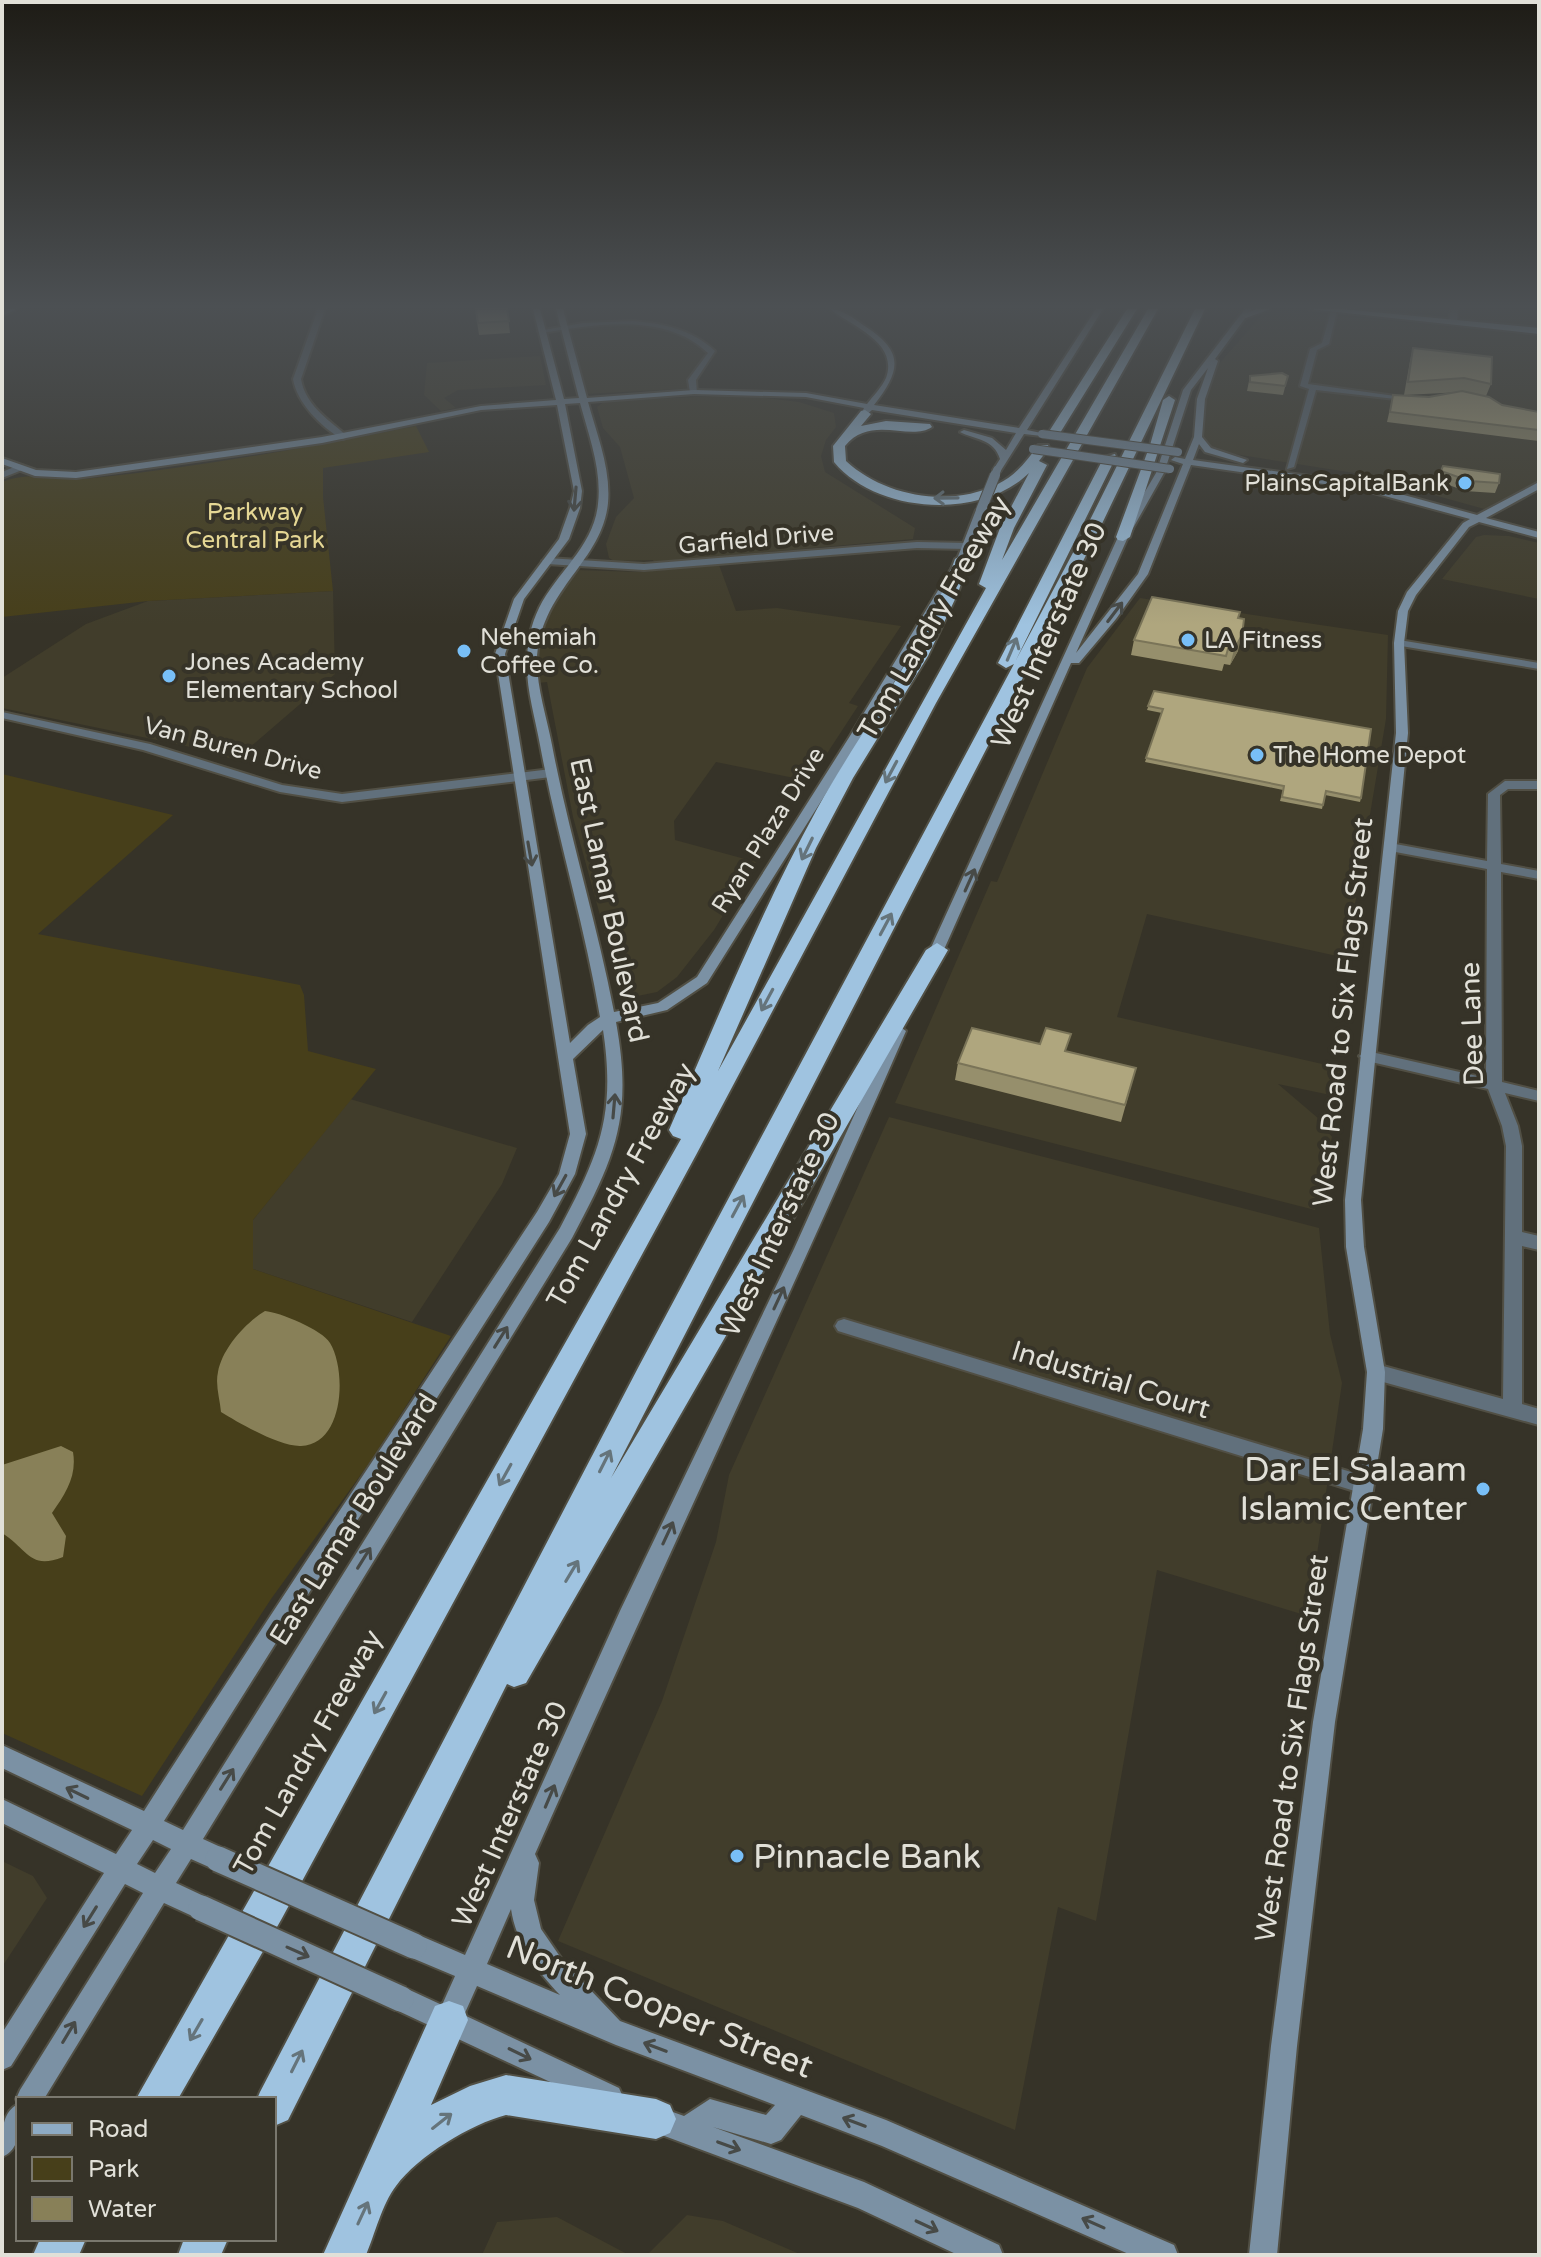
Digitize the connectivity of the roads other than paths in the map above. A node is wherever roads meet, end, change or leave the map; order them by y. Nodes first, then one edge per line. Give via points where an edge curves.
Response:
1 (320, 414) edge
2 (446, 414) edge
3 (563, 414) edge
4 (587, 414) edge
5 (863, 414) edge
6 (882, 414) edge
7 (891, 414) edge
8 (1027, 414) edge
9 (1033, 414) edge
10 (1036, 414) edge
11 (1067, 414) edge
12 (1093, 414) edge
13 (1149, 414) edge
14 (1176, 414) edge
15 (1180, 414) edge
16 (1199, 414) edge
17 (1305, 414) edge
18 (1126, 426) dead end
19 (926, 427) junction
20 (966, 428) junction
21 (848, 433) junction
22 (1020, 435) junction
23 (342, 436) junction
24 (1197, 438) junction
25 (1048, 439) junction
26 (1169, 453) junction
27 (1005, 457) junction
28 (1189, 458) junction
29 (2, 461) edge
30 (1248, 461) junction
31 (1290, 467) junction
32 (19, 468) junction
33 (1237, 468) junction
34 (2, 475) edge
35 (1180, 478) junction
36 (1539, 485) edge
37 (1480, 516) junction
38 (1539, 535) edge
39 (1123, 537) joint
40 (965, 553) junction
41 (547, 561) junction
42 (576, 564) junction
43 (969, 634) junction
44 (1399, 643) junction
45 (1539, 666) edge
46 (1065, 672) junction
47 (2, 715) edge
48 (551, 773) junction
49 (965, 773) junction
50 (516, 777) junction
51 (1539, 785) edge
52 (1390, 847) junction
53 (1494, 866) junction
54 (1539, 875) edge
55 (937, 950) junction
56 (610, 1018) junction
57 (567, 1056) junction
58 (1367, 1056) junction
59 (1494, 1086) junction
60 (1539, 1096) edge
61 (1514, 1237) junction
62 (1539, 1243) edge
63 (624, 1260) junction
64 (844, 1326) dead end
65 (1376, 1372) junction
66 (1512, 1409) junction
67 (1539, 1417) edge
68 (1361, 1484) junction
69 (2, 1756) edge
70 (2, 1811) edge
71 (147, 1827) junction
72 (186, 1845) junction
73 (529, 1845) junction
74 (119, 1870) junction
75 (159, 1887) junction
76 (377, 1904) junction
77 (472, 1969) junction
78 (449, 2020) junction
79 (616, 2032) junction
80 (2, 2057) edge
81 (30, 2097) edge
82 (157, 2097) edge
83 (797, 2100) junction
84 (276, 2102) edge
85 (16, 2120) edge
86 (671, 2125) junction
87 (2, 2143) edge
88 (382, 2171) junction
89 (344, 2255) edge
90 (989, 2255) edge
91 (1164, 2255) edge
92 (1263, 2255) edge

1 - 23 street
2 - 23 main road
3 -> 41 main road, East Lamar Boulevard via 578,491 567,532
4 - 42 main road, East Lamar Boulevard via 605,492 597,532
5 - 21 highway
6 - 19 main road
7 - 20 main road
8 - 20 main road
9 - 22 main road, Ryan Plaza Drive
10 - 25 main road
11 - 25 highway
12 - 43 highway, Tom Landry Freeway
13 - 49 highway
14 - 26 highway
15 - 26 main road
16 - 24 main road
17 - 31 street
49 -> 18 highway via 970,739
19 - 20 main road
19 - 21 highway via 886,425
20 - 22 main road
20 - 27 main road via 995,442
25 -> 21 highway via 1019,476 996,489 967,497 925,498 875,487 847,470 838,454
22 - 25 main road
22 - 27 main road, Ryan Plaza Drive
23 - 32 main road via 76,475
24 - 26 main road
24 - 28 main road
24 - 30 main road via 1208,450
25 - 26 main road, bridge
25 - 26 main road, bridge
25 - 27 main road
25 - 43 highway via 1007,528
26 - 28 main road
26 - 35 main road
26 - 39 highway
27 - 40 main road, Ryan Plaza Drive, bridge
28 - 30 main road
28 - 33 main road
28 - 35 main road
29 - 32 main road
30 - 31 main road
31 - 37 main road via 1388,485
32 - 34 street
33 - 35 main road
33 - 37 main road via 1360,486
46 -> 35 main road via 1143,574
36 - 37 main road, West Road to Six Flags Street
37 - 38 main road
37 - 44 main road, West Road to Six Flags Street via 1456,535 1411,594
39 - 46 main road, West Interstate 30
40 - 42 street, Garfield Drive via 917,545 658,567
40 - 56 main road, Ryan Plaza Drive via 702,980 662,1007
40 -> 63 highway via 954,589 917,660 848,771 784,896
41 - 42 street, Garfield Drive
41 - 50 main road, East Lamar Boulevard via 519,599 500,654
42 - 48 main road, East Lamar Boulevard via 551,595 534,635 533,681
43 -> 63 highway, Tom Landry Freeway
44 - 45 street
44 - 52 main road, West Road to Six Flags Street via 1402,733
55 -> 46 main road, West Interstate 30
47 - 50 street, Van Buren Drive via 146,747 280,788 342,798
48 - 50 street, Van Buren Drive
48 - 56 main road, East Lamar Boulevard
76 -> 49 highway
50 -> 57 main road, East Lamar Boulevard
51 - 53 street, Dee Lane via 1505,785 1494,794
52 - 53 street
52 - 58 main road, West Road to Six Flags Street
53 - 54 street
53 - 59 street, Dee Lane
73 -> 55 main road, West Interstate 30 via 628,1618
76 -> 55 highway
56 - 57 main road, Ryan Plaza Drive
72 -> 56 main road, East Lamar Boulevard via 566,1233 609,1143 616,1078
57 -> 71 main road, East Lamar Boulevard via 578,1134 567,1174
58 - 59 street
58 - 65 main road, West Road to Six Flags Street via 1353,1200 1355,1247
59 - 60 street
59 - 61 street, Dee Lane via 1514,1146
61 - 62 street
61 - 66 street, Dee Lane
63 -> 82 highway, Tom Landry Freeway via 268,1907
64 - 68 street, Industrial Court
65 - 66 street
65 - 68 main road, West Road to Six Flags Street via 1373,1429
66 - 67 street
68 - 92 main road, West Road to Six Flags Street via 1324,1722
71 -> 69 main road, North Cooper Street
70 - 74 main road
71 - 72 main road, North Cooper Street
71 - 74 main road, East Lamar Boulevard
72 - 75 main road, East Lamar Boulevard
72 - 77 main road, North Cooper Street, bridge
73 - 77 main road, West Interstate 30
73 - 79 main road via 522,1901 539,1949
74 - 75 main road
74 -> 80 main road, East Lamar Boulevard
75 -> 78 main road, bridge
81 -> 75 main road, East Lamar Boulevard
84 -> 76 highway
77 - 78 main road, West Interstate 30
77 - 79 main road, North Cooper Street
78 -> 86 main road
78 - 88 highway
83 -> 79 main road, North Cooper Street
83 - 86 main road via 771,2130 710,2112
91 -> 83 main road, North Cooper Street
85 - 87 main road
88 -> 86 highway via 453,2112 506,2095
86 -> 90 main road via 864,2196
89 -> 88 highway

